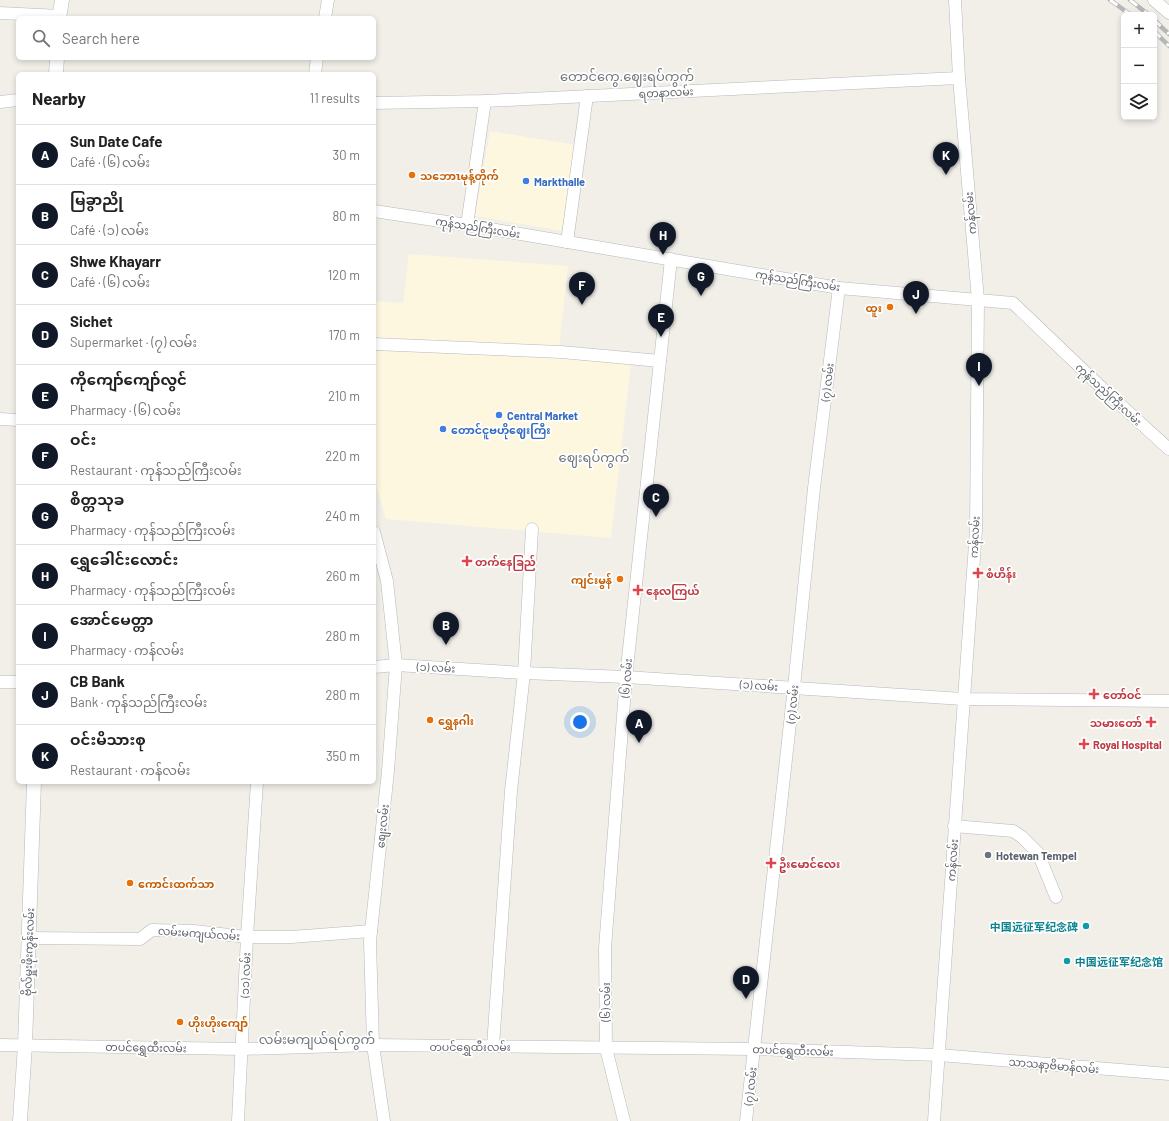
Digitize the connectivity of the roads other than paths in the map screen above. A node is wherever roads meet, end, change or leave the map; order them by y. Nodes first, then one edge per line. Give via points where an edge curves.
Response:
1 (62, 0) edge
2 (328, 0) edge
3 (955, 0) edge
4 (1154, 0) edge
5 (0, 13) edge
6 (1169, 13) edge
7 (44, 16) edge
8 (59, 16) edge
9 (324, 16) edge
10 (57, 60) edge
11 (318, 60) edge
12 (56, 72) edge
13 (315, 72) edge
14 (958, 78) junction
15 (587, 96) junction
16 (16, 100) edge
17 (485, 101) junction
18 (0, 102) edge
19 (376, 103) edge
20 (376, 211) edge
21 (467, 225) junction
22 (567, 242) junction
23 (671, 259) junction
24 (839, 288) junction
25 (978, 300) junction
26 (376, 344) edge
27 (660, 362) junction
28 (0, 419) edge
29 (16, 420) edge
30 (1169, 449) edge
31 (532, 529) dead end
32 (376, 540) edge
33 (396, 665) junction
34 (376, 666) edge
35 (524, 673) junction
36 (626, 677) junction
37 (0, 682) edge
38 (16, 682) edge
39 (794, 687) junction
40 (963, 699) junction
41 (1169, 701) edge
42 (34, 784) edge
43 (257, 784) edge
44 (954, 826) junction
45 (1056, 897) dead end
46 (371, 931) junction
47 (247, 937) junction
48 (29, 938) junction
49 (0, 1045) edge
50 (25, 1045) junction
51 (373, 1046) junction
52 (493, 1046) junction
53 (606, 1048) junction
54 (242, 1049) junction
55 (755, 1049) junction
56 (939, 1055) junction
57 (1169, 1074) edge
58 (20, 1121) edge
59 (238, 1121) edge
60 (384, 1121) edge
61 (624, 1121) edge
62 (746, 1121) edge
63 (934, 1121) edge

1 - 8 street
2 - 9 street
3 - 14 street, ကန်လမ်း
4 - 6 street
5 - 7 street
10 - 12 street
11 - 13 street
14 - 15 street, ရတနာလမ်း
14 - 25 street, ကန်လမ်း
15 - 17 street, ရတနာလမ်း
15 - 22 street
16 - 18 street
17 - 19 street, ရတနာလမ်း
17 - 21 street
20 - 21 street, ကုန်သည်ကြီးလမ်း
21 - 22 street, ကုန်သည်ကြီးလမ်း
22 - 23 street, ကုန်သည်ကြီးလမ်း
23 - 24 street, ကုန်သည်ကြီးလမ်း
23 - 27 street, (၆) လမ်း
24 - 25 street, ကုန်သည်ကြီးလမ်း
24 - 39 street, (၇) လမ်း via 814,488
25 - 30 street, ကုန်သည်ကြီးလမ်း via 1013,303
25 - 40 street, ကန်လမ်း via 976,530
26 - 27 street via 561,352
27 - 36 street, (၆) လမ်း
28 - 29 street
31 - 35 street
32 - 33 street, စျေးလမ်း via 387,581
33 - 34 street, (၁) လမ်း
33 - 35 street, (၁) လမ်း
33 - 46 street, စျေးလမ်း
35 - 36 street, (၁) လမ်း
35 - 52 street via 511,791
36 - 39 street, (၁) လမ်း
36 - 53 street, (၆) လမ်း via 605,948
37 - 38 street
39 - 40 street, (၁) လမ်း
39 - 55 street, (၇) လမ်း
40 - 41 street, (၁) လမ်း
40 - 44 street, ကန်လမ်း
42 - 48 street, ဗိုလ်မှူးဖိုးကွန်းလမ်း
43 - 47 street, (၁၁) လမ်း
44 - 45 street via 1013,831 1022,837 1038,853
44 - 56 street, ကန်လမ်း
46 - 47 street, လမ်းမကျယ်လမ်း via 291,937
46 - 51 street, စျေးလမ်း
47 - 48 street, လမ်းမကျယ်လမ်း via 194,931 152,930 140,939
47 - 54 street, (၁၁) လမ်း
48 - 50 street, ဗိုလ်မှူးဖိုးကွန်းလမ်း
49 - 50 street, တပင်ရွှေထီးလမ်း
50 - 54 street, တပင်ရွှေထီးလမ်း
50 - 58 street, ဗိုလ်မှူးဖိုးကွန်းလမ်း
51 - 52 street, တပင်ရွှေထီးလမ်း
51 - 54 street, တပင်ရွှေထီးလမ်း
51 - 60 street, စျေးလမ်း
52 - 53 street, တပင်ရွှေထီးလမ်း
53 - 55 street, တပင်ရွှေထီးလမ်း
53 - 61 street, (၆) လမ်း
54 - 59 street, (၁၁) လမ်း
55 - 56 street, တပင်ရွှေထီးလမ်း
55 - 62 street, (၇) လမ်း
56 - 57 street, သာသနာ့ဗိမာန်လမ်း
56 - 63 street, ကန်လမ်း

